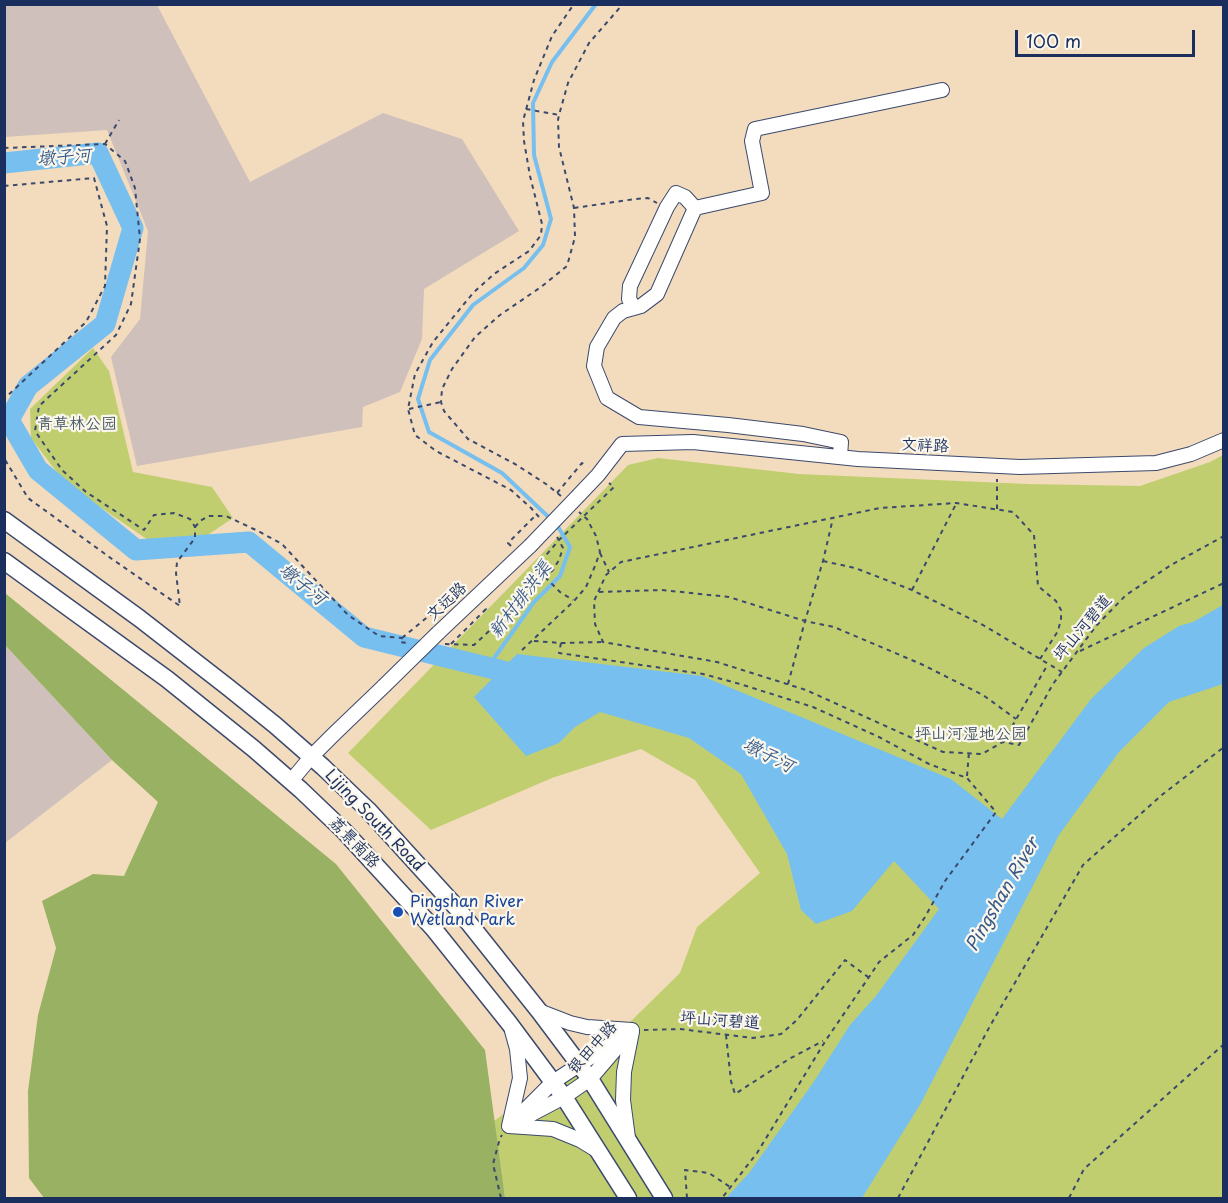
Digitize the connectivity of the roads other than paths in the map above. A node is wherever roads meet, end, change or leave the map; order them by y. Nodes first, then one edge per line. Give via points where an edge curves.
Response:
1 (942, 90) dead end
2 (695, 208) junction
3 (634, 308) junction
4 (1224, 440) edge
5 (622, 444) joint
6 (840, 457) junction
7 (4, 520) edge
8 (4, 561) edge
9 (312, 757) junction
10 (291, 781) junction
11 (539, 1011) junction
12 (509, 1023) junction
13 (632, 1030) junction
14 (578, 1064) junction
15 (590, 1079) junction
16 (553, 1082) junction
17 (564, 1098) junction
18 (509, 1126) junction
19 (628, 1140) junction
20 (598, 1151) junction
21 (628, 1198) edge
22 (663, 1198) edge

1 - 2 street via 755,129 752,141 762,193
2 - 3 street via 657,294
2 - 3 street via 676,193 667,207 630,286 629,299
3 - 6 street via 614,318 597,347 594,366 607,399 639,417 728,424 841,442
4 - 6 street, 文祥路 via 1156,463 1020,467
5 - 6 street, 文祥路 via 693,442
5 - 9 street, 文远路, bridge via 598,475 439,639 384,686
7 - 9 main road, Lijing South Road via 187,654
8 - 10 main road, 荔景南路 via 167,679
9 - 10 street, 文远路
9 - 11 main road, Lijing South Road via 368,810 457,908
10 - 12 main road, 荔景南路 via 345,832 425,920
11 - 13 street via 587,1027
11 - 14 main road, Lijing South Road
12 - 16 main road, 荔景南路
12 - 18 street via 518,1049 520,1078
13 - 14 street, 银田中路
13 - 15 street, 银田中路
13 - 19 street via 623,1090
14 - 15 main road, Lijing South Road
14 - 16 street, 银田中路
15 - 17 street, 银田中路
15 - 19 main road, Lijing South Road
16 - 17 main road, 荔景南路
16 - 18 street, 银田中路
17 - 18 street, 银田中路
17 - 20 main road, 荔景南路
18 - 20 street via 553,1129
19 - 22 main road, Lijing South Road
20 - 21 main road, 荔景南路

